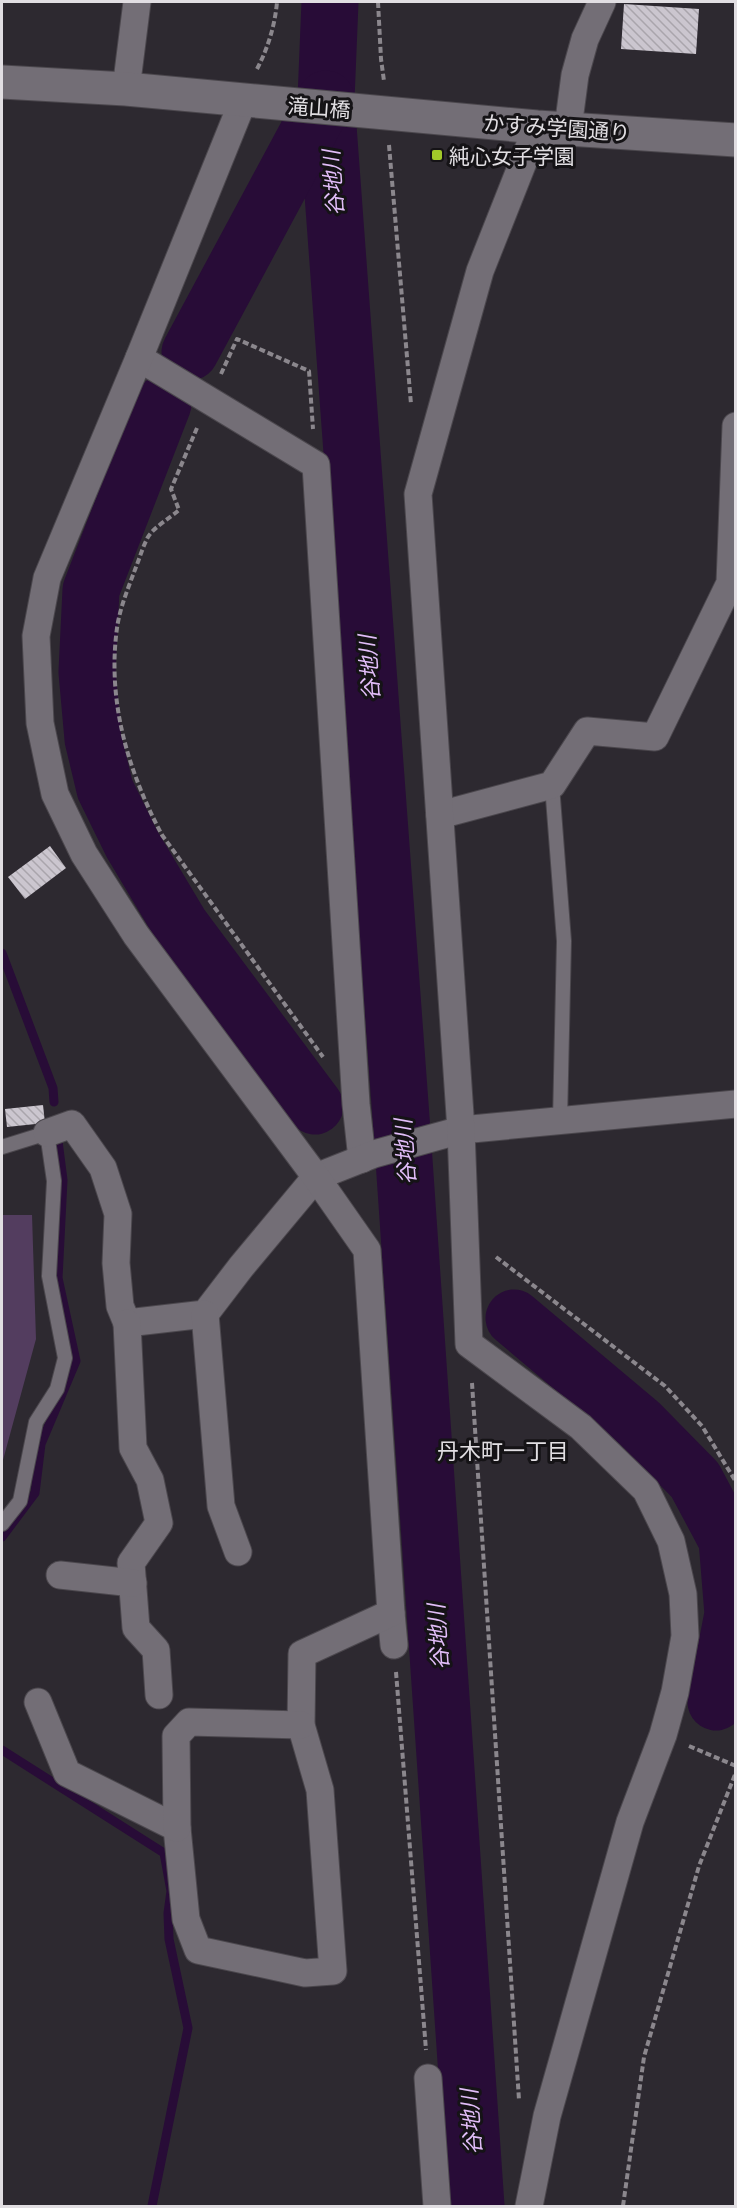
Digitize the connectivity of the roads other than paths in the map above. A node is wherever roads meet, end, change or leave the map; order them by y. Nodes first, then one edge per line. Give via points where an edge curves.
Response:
1 (137, 2) edge
2 (602, 2) edge
3 (2, 82) edge
4 (126, 89) junction
5 (251, 102) junction
6 (383, 112) joint
7 (553, 127) junction
8 (735, 140) edge
9 (139, 358) junction
10 (735, 426) edge
11 (552, 785) junction
12 (440, 816) junction
13 (735, 1104) edge
14 (560, 1121) junction
15 (451, 1132) junction
16 (47, 1133) junction
17 (2, 1147) edge
18 (368, 1156) junction
19 (316, 1177) junction
20 (205, 1314) junction
21 (127, 1323) junction
22 (2, 1524) edge
23 (238, 1552) dead end
24 (60, 1575) dead end
25 (133, 1583) junction
26 (391, 1613) junction
27 (394, 1645) road end
28 (159, 1695) dead end
29 (38, 1702) dead end
30 (301, 1725) junction
31 (177, 1828) junction
32 (428, 2078) road end
33 (437, 2206) edge
34 (529, 2206) edge

1 - 4 street
2 - 7 street
3 - 4 street
4 - 5 street
5 - 6 street, 滝山橋
5 - 9 street
6 - 7 street, かすみ学園通り
7 - 8 street, かすみ学園通り
7 - 12 street via 480,271 418,494
9 - 18 street via 316,465 356,1104
9 - 19 street via 47,578 36,636 39,723 55,794 84,854 136,935
10 - 11 street via 730,583 655,737 587,731
11 - 12 street
11 - 14 lane via 564,940
12 - 15 street
13 - 14 street
14 - 15 street
15 - 18 street
15 - 34 street via 464,1233 469,1344 581,1427 646,1490 671,1541 683,1594 685,1636 675,1692 630,1822 553,2093
16 - 17 lane
16 - 21 street via 72,1124 102,1168 118,1214 116,1263 120,1306
16 - 22 lane via 54,1181 50,1276 65,1358 57,1389 36,1422 20,1501
18 - 19 street
19 - 20 street
19 - 26 street via 367,1251
20 - 21 street
20 - 23 street via 221,1506
21 - 25 street via 133,1448 150,1480 159,1523 131,1563
24 - 25 street
25 - 28 street via 136,1628 156,1650
26 - 27 street
26 - 30 street via 302,1654
29 - 31 street via 67,1773
30 - 31 street via 189,1722 176,1736
30 - 31 street via 320,1790 333,1971 305,1972 198,1950 186,1919
32 - 33 street

